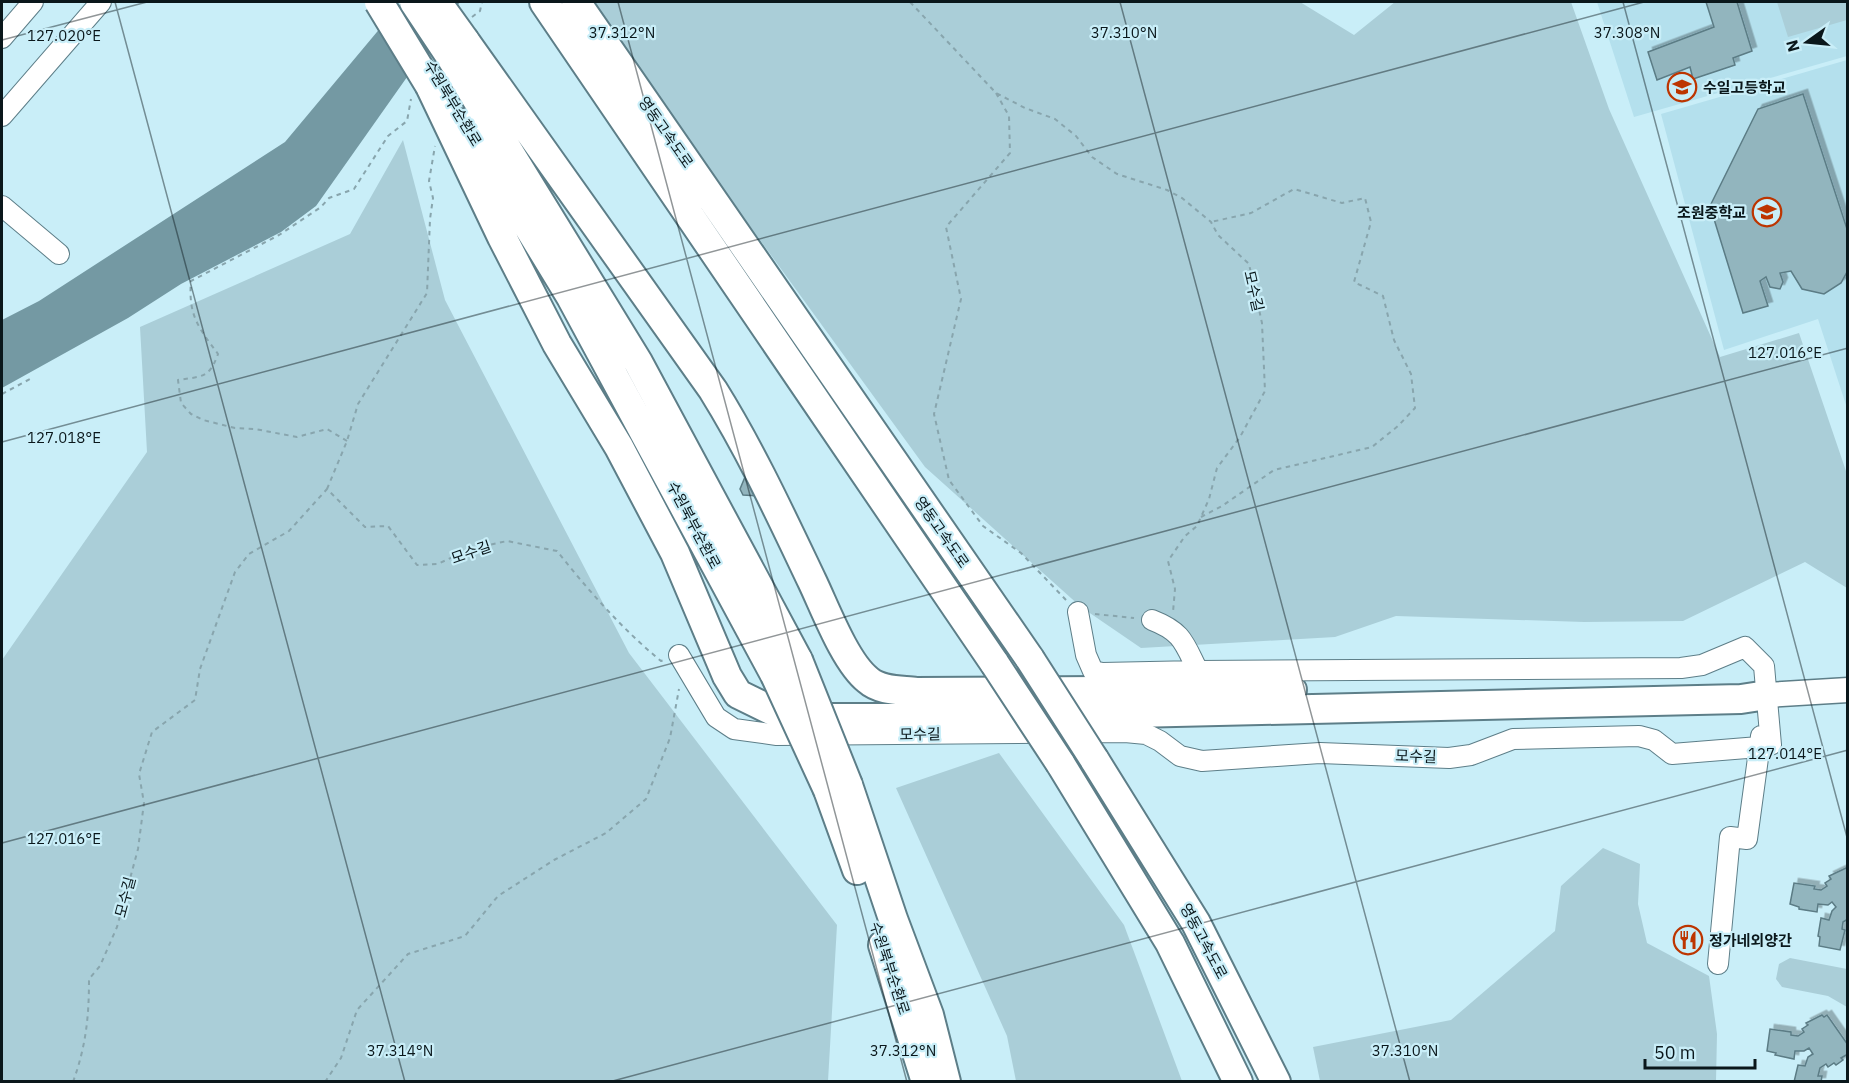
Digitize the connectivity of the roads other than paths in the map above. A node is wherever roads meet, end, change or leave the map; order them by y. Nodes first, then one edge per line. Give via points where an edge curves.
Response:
1 (33, 2) edge
2 (101, 2) edge
3 (379, 2) edge
4 (390, 2) edge
5 (414, 2) edge
6 (437, 2) edge
7 (544, 2) edge
8 (576, 2) edge
9 (2, 38) edge
10 (439, 73) junction
11 (2, 116) edge
12 (2, 206) edge
13 (59, 254) dead end
14 (1078, 612) road end
15 (1160, 623) road end
16 (679, 655) road end
17 (1198, 671) junction
18 (1848, 690) edge
19 (1767, 695) junction
20 (1759, 747) junction
21 (838, 788) junction
22 (1718, 964) dead end
23 (926, 1082) edge
24 (946, 1082) edge
25 (1238, 1082) edge
26 (1276, 1082) edge

1 - 9 street
2 - 11 street
3 - 10 highway, bridge
4 - 10 highway, 수원북부순환로
5 - 10 highway, 수원북부순환로, bridge
6 - 10 highway, bridge
7 - 25 highway, 영동고속도로, bridge via 1060,763 1170,943
8 - 26 highway, 영동고속도로, bridge via 1030,659 1196,923
10 - 19 highway via 713,390 736,427 844,647 868,681 885,688 916,692 1741,688
10 - 19 highway via 502,237 557,344 619,447 675,553 727,676 738,694 787,718 1741,699
10 - 21 highway, 수원북부순환로, bridge via 638,362 786,668
12 - 13 street
14 - 17 street via 1093,672
15 - 17 street via 1181,637
16 - 20 street, 모수길 via 716,717 734,729 777,735 1125,732 1146,734 1180,756 1202,761 1320,753 1449,758 1513,740 1639,736 1654,740 1672,754
17 - 19 street via 1681,668 1702,665 1745,647 1764,666
18 - 19 main road
19 - 20 street
20 - 22 street via 1747,839 1730,837
21 - 23 highway, 수원북부순환로
21 - 24 highway, 수원북부순환로 via 929,1015

